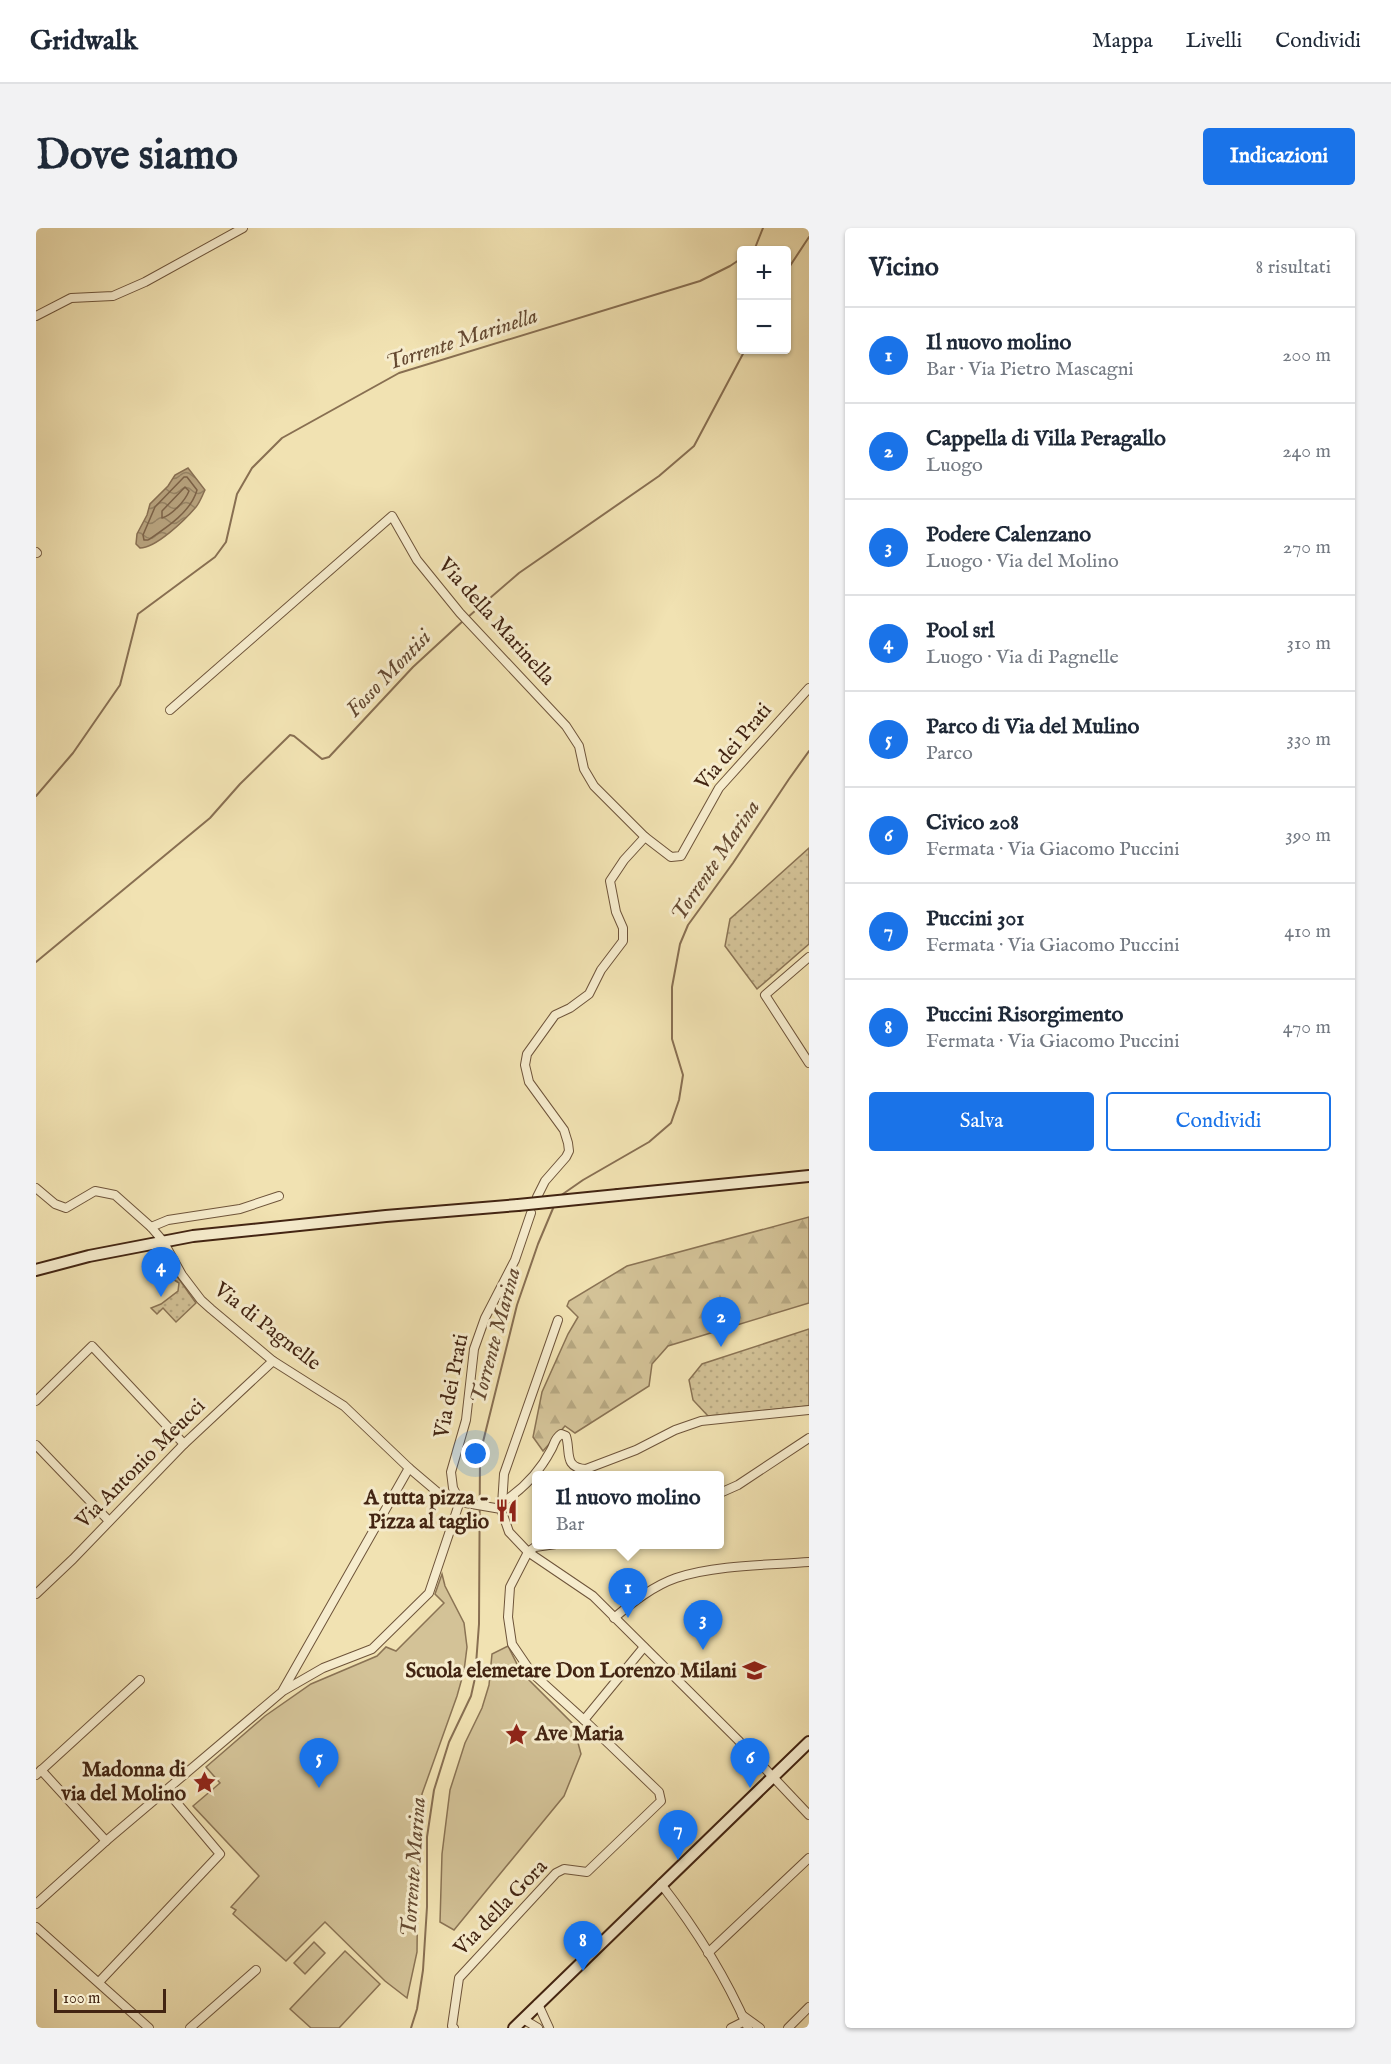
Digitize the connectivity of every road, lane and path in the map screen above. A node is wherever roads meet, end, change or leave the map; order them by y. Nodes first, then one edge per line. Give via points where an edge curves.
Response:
1 (243, 228) edge
2 (36, 316) edge
3 (809, 688) edge
4 (170, 710) dead end
5 (645, 837) junction
6 (809, 957) edge
7 (809, 1063) edge
8 (809, 1176) edge
9 (36, 1188) edge
10 (279, 1196) dead end
11 (537, 1197) dead end
12 (531, 1213) dead end
13 (151, 1227) junction
14 (163, 1240) junction
15 (36, 1270) edge
16 (558, 1320) dead end
17 (273, 1360) junction
18 (36, 1401) edge
19 (809, 1410) edge
20 (809, 1438) edge
21 (184, 1444) junction
22 (36, 1445) edge
23 (408, 1468) junction
24 (537, 1471) edge
25 (532, 1477) edge
26 (724, 1491) edge
27 (463, 1502) junction
28 (500, 1506) junction
29 (109, 1521) junction
30 (532, 1549) edge
31 (528, 1552) junction
32 (809, 1562) edge
33 (36, 1594) edge
34 (614, 1618) junction
35 (644, 1647) junction
36 (140, 1680) dead end
37 (282, 1691) junction
38 (584, 1720) junction
39 (809, 1742) edge
40 (38, 1773) edge
41 (773, 1777) junction
42 (166, 1790) junction
43 (809, 1815) edge
44 (106, 1841) junction
45 (809, 1858) edge
46 (661, 1884) junction
47 (36, 1904) edge
48 (36, 1927) edge
49 (708, 1953) junction
50 (256, 1970) dead end
51 (99, 1982) junction
52 (538, 2004) junction
53 (809, 2007) edge
54 (523, 2019) junction
55 (745, 2021) edge
56 (148, 2028) edge
57 (190, 2028) edge
58 (454, 2028) edge
59 (514, 2028) edge
60 (538, 2028) edge
61 (549, 2028) edge
62 (731, 2028) edge
63 (760, 2028) edge
64 (788, 2028) edge

1 - 2 street via 113,296 71,298
3 - 5 street, Via dei Prati via 719,788 681,856 671,857
4 - 5 street, Via della Marinella via 392,516 417,560 468,623 566,726 579,746 584,769 594,786
5 - 11 street via 610,881 623,941 589,994 555,1015 527,1054 529,1082 564,1130 569,1150
6 - 7 street via 765,995
8 - 14 main road, bridge
9 - 13 street, Via di Pagnelle via 66,1208 95,1191 115,1195
10 - 13 street via 240,1209 168,1220
12 - 27 street, Via dei Prati via 515,1260 474,1349 466,1420 451,1472 453,1488
13 - 14 street, Via di Pagnelle
14 - 15 main road
14 - 17 street, Via di Pagnelle via 201,1300
16 - 28 street via 504,1474
17 - 21 street, Via Antonio Meucci
17 - 23 street, Via di Pagnelle via 344,1406
18 - 21 street via 92,1346
19 - 24 street via 701,1421 586,1469 573,1466 568,1440 561,1434
20 - 26 street
21 - 29 street, Via Antonio Meucci
22 - 29 street
23 - 27 street, Via di Pagnelle via 442,1496
23 - 37 street
25 - 28 street
27 - 28 street, Via di Pagnelle
27 - 37 street via 429,1593 372,1649 323,1668
28 - 31 street via 509,1532
29 - 33 street, Via Antonio Meucci
30 - 31 street
31 - 34 street via 593,1596
31 - 38 street via 510,1587 508,1617 512,1644 531,1672
32 - 34 street via 677,1577
34 - 35 street
35 - 38 street
35 - 41 street
36 - 40 street
37 - 42 street
38 - 58 street, Via della Gora via 659,1792 661,1801 587,1872 564,1869 556,1873 496,1936 459,1978
39 - 41 main road
40 - 44 street
41 - 43 street
41 - 46 main road
42 - 44 street
42 - 51 street via 220,1854
44 - 47 street
45 - 49 street
46 - 49 street
46 - 52 main road
48 - 51 street
49 - 55 street
50 - 57 street
51 - 56 street
52 - 54 main road
52 - 61 street
53 - 64 street
54 - 59 main road
54 - 60 street
55 - 62 street
55 - 63 street

